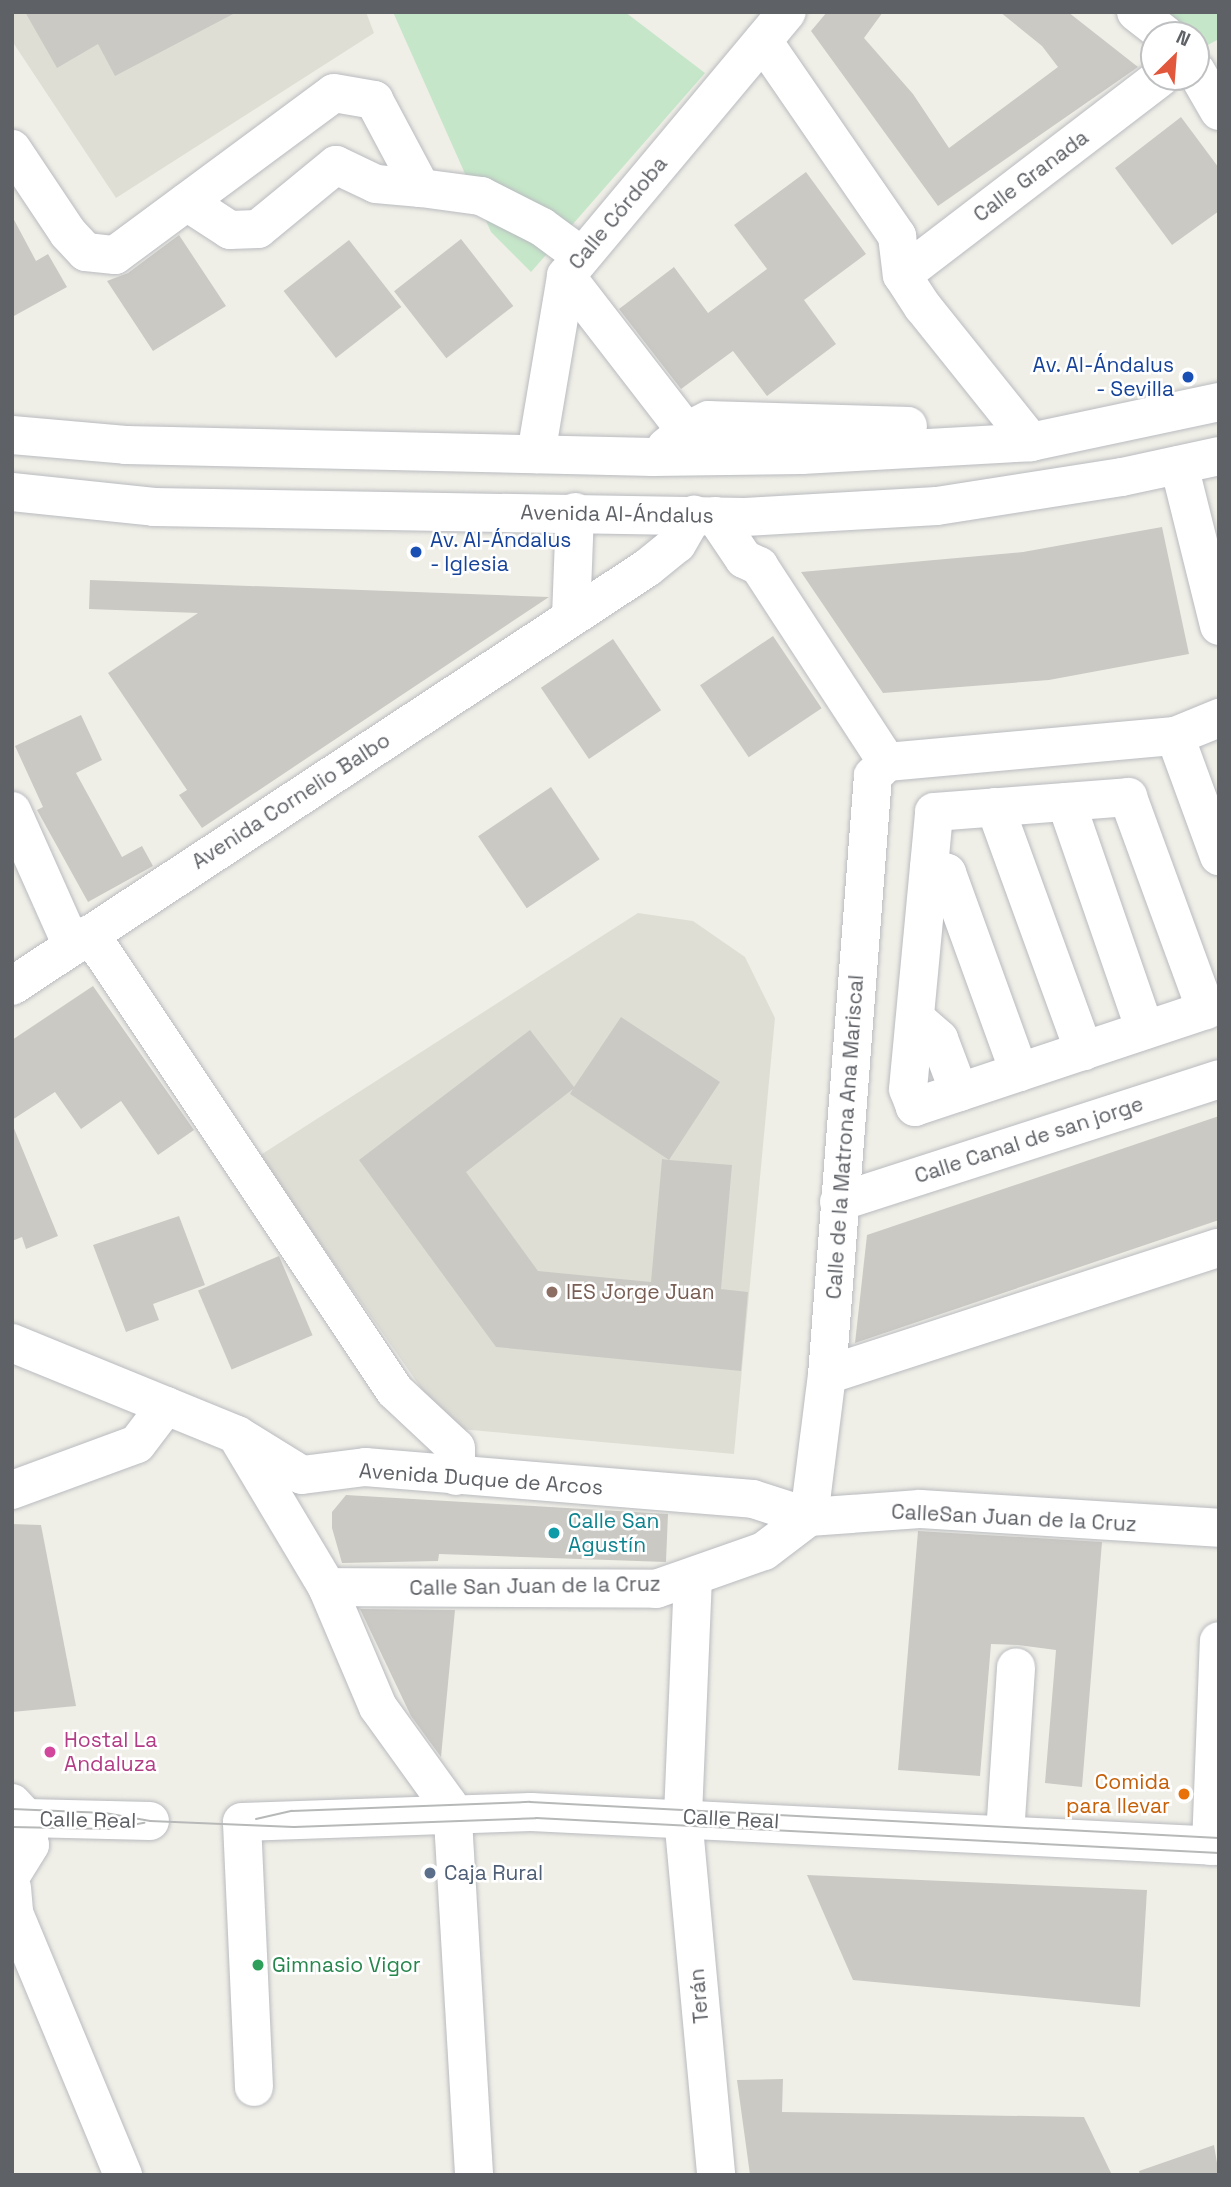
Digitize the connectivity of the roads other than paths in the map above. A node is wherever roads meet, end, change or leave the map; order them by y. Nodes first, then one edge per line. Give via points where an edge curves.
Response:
1 (775, 27) edge
2 (1143, 91) edge
3 (1208, 91) edge
4 (1219, 110) edge
5 (12, 149) edge
6 (421, 188) junction
7 (187, 202) junction
8 (573, 265) junction
9 (902, 275) junction
10 (1219, 402) edge
11 (686, 432) junction
12 (12, 435) edge
13 (1031, 442) junction
14 (536, 454) junction
15 (1219, 456) edge
16 (653, 457) junction
17 (1179, 465) junction
18 (12, 492) edge
19 (575, 512) junction
20 (704, 515) junction
21 (778, 515) junction
22 (759, 566) junction
23 (571, 617) junction
24 (1219, 626) edge
25 (1219, 718) edge
26 (1175, 736) junction
27 (887, 762) junction
28 (1066, 802) junction
29 (995, 807) junction
30 (12, 811) edge
31 (1219, 856) edge
32 (929, 867) junction
33 (81, 940) junction
34 (12, 986) edge
35 (915, 1018) junction
36 (1145, 1030) junction
37 (1084, 1051) junction
38 (1020, 1072) junction
39 (849, 1078) junction
40 (1219, 1079) edge
41 (908, 1088) junction
42 (959, 1092) junction
43 (839, 1202) junction
44 (1219, 1248) edge
45 (12, 1343) edge
46 (827, 1375) junction
47 (166, 1406) junction
48 (237, 1435) junction
49 (456, 1476) junction
50 (12, 1490) edge
51 (809, 1517) junction
52 (1219, 1528) edge
53 (693, 1577) junction
54 (327, 1587) junction
55 (1219, 1642) edge
56 (1016, 1667) dead end
57 (19, 1811) edge
58 (451, 1812) junction
59 (682, 1817) junction
60 (150, 1821) dead end
61 (1005, 1834) junction
62 (1215, 1846) edge
63 (13, 1890) edge
64 (254, 2087) dead end
65 (123, 2175) edge
66 (474, 2175) edge
67 (716, 2175) edge

1 - 8 street, Calle Córdoba
1 - 9 street via 897,236
2 - 9 street, Calle Granada
3 - 4 street
5 - 7 street via 68,233 86,252 115,255
6 - 7 street via 376,184 336,165 258,229 230,230
6 - 7 street via 374,100 334,93
6 - 8 street via 481,196 542,227
8 - 11 street
8 - 14 street, Calle Córdoba
9 - 13 street via 985,389
10 - 13 street
11 - 13 street via 709,419 931,427
11 - 16 street
12 - 14 street via 126,445
13 - 16 street via 802,455
14 - 16 street
15 - 17 street, Avenida Al-Ándalus
17 - 21 street, Avenida Al-Ándalus via 937,506
17 - 24 street
18 - 19 street, Avenida Al-Ándalus via 155,507 344,513
19 - 20 street, Avenida Al-Ándalus
19 - 23 street
20 - 21 street, Avenida Al-Ándalus
20 - 22 street via 744,559
20 - 23 street, Avenida Cornelio Balbo via 677,544
21 - 22 street via 765,528
22 - 27 street
23 - 33 street, Avenida Cornelio Balbo
25 - 26 street
26 - 27 street
26 - 31 street
27 - 39 street, Calle de la Matrona Ana Mariscal via 873,776
28 - 29 street
28 - 36 street
28 - 36 street via 1128,796 1206,1010
29 - 32 street via 934,812
29 - 37 street
30 - 33 street
32 - 35 street
32 - 38 street via 947,873
33 - 34 street, Avenida Cornelio Balbo
33 - 49 street via 395,1391 456,1448
35 - 41 street
35 - 42 street via 939,1039
36 - 37 street
37 - 38 street
38 - 42 street
39 - 41 street
39 - 43 street, Calle de la Matrona Ana Mariscal
40 - 43 street, Calle Canal de san jorge
41 - 42 street via 915,1107
43 - 46 street, Calle de la Matrona Ana Mariscal
44 - 46 street
45 - 47 street, Avenida Duque de Arcos
46 - 51 street, Calle de la Matrona Ana Mariscal
47 - 48 street, Avenida Duque de Arcos
47 - 50 street via 137,1444
48 - 49 street, Avenida Duque de Arcos via 302,1475 365,1466
48 - 54 street
49 - 51 street, Avenida Duque de Arcos via 753,1499
51 - 52 street, CalleSan Juan de la Cruz via 920,1509
51 - 53 street, Calle San Juan de la Cruz via 764,1550
53 - 54 street, Calle San Juan de la Cruz via 656,1589
53 - 59 street, Terán
54 - 58 street via 378,1707
55 - 62 street
56 - 61 street
57 - 60 street, Calle Real
57 - 63 street, Calle Real via 30,1845
58 - 59 street, Calle Real
58 - 64 street, Calle Real via 242,1822
58 - 66 street
59 - 61 street, Calle Real
59 - 67 street, Terán
61 - 62 street, Calle Real
63 - 65 street

